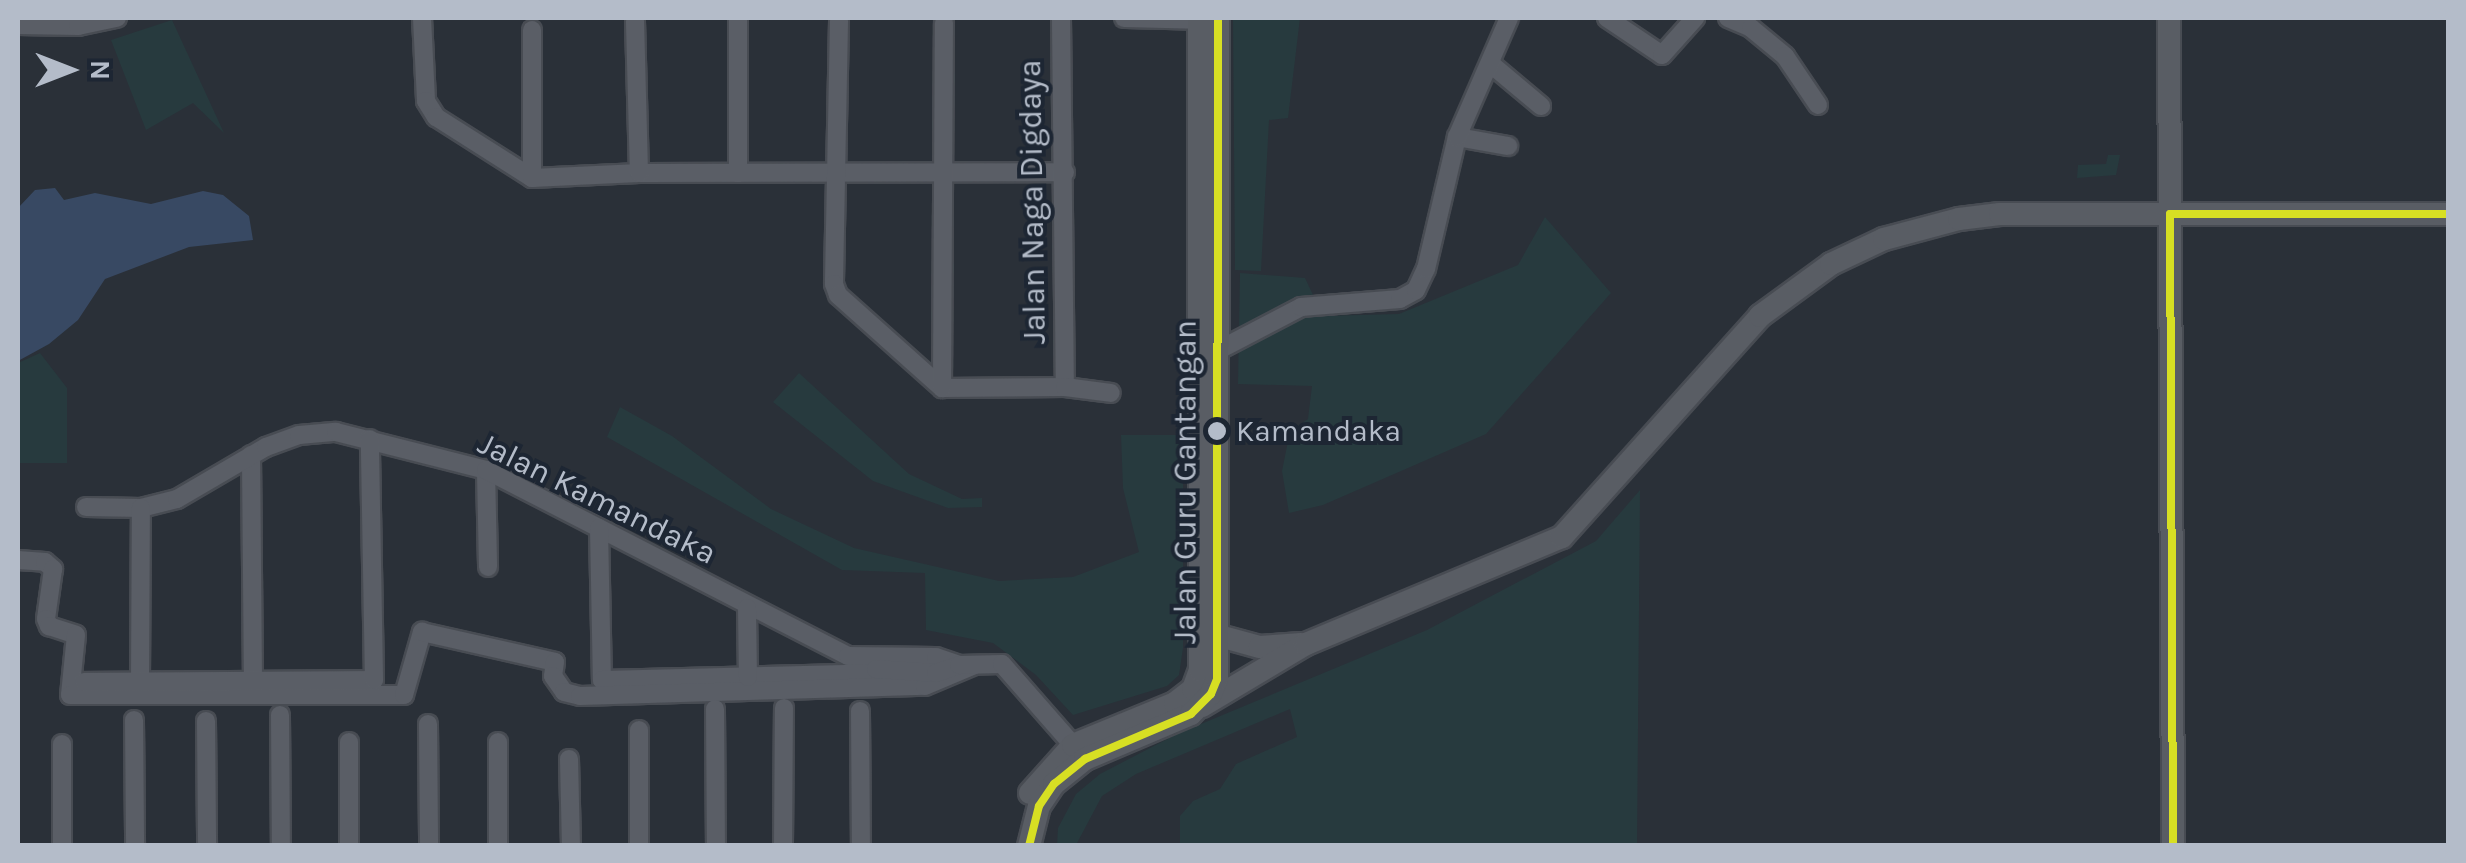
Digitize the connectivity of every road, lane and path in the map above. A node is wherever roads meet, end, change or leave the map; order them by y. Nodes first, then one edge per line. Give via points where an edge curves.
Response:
1 (117, 18) edge
2 (422, 18) edge
3 (738, 18) edge
4 (1061, 18) edge
5 (1124, 18) edge
6 (1510, 18) edge
7 (1607, 18) edge
8 (1695, 18) edge
9 (1728, 18) edge
10 (2169, 18) edge
11 (1209, 19) edge
12 (634, 21) dead end
13 (839, 21) dead end
14 (78, 22) edge
15 (944, 24) dead end
16 (18, 25) edge
17 (532, 30) dead end
18 (1492, 65) junction
19 (1818, 104) dead end
20 (1541, 106) dead end
21 (1457, 136) junction
22 (1508, 146) dead end
23 (943, 172) junction
24 (1064, 172) junction
25 (639, 173) junction
26 (738, 173) junction
27 (838, 173) junction
28 (532, 178) junction
29 (2170, 214) junction
30 (2448, 214) edge
31 (1217, 351) junction
32 (1064, 387) junction
33 (942, 388) junction
34 (1111, 393) dead end
35 (370, 439) junction
36 (251, 455) junction
37 (486, 470) junction
38 (86, 508) dead end
39 (141, 508) junction
40 (600, 528) junction
41 (18, 560) edge
42 (488, 567) dead end
43 (747, 608) junction
44 (1211, 633) junction
45 (1306, 644) junction
46 (848, 656) junction
47 (967, 665) junction
48 (885, 673) junction
49 (748, 676) junction
50 (253, 679) junction
51 (140, 681) junction
52 (84, 682) dead end
53 (1202, 706) junction
54 (784, 708) dead end
55 (715, 709) dead end
56 (860, 711) dead end
57 (280, 715) dead end
58 (134, 720) dead end
59 (206, 722) dead end
60 (428, 724) dead end
61 (639, 730) dead end
62 (349, 742) dead end
63 (498, 742) dead end
64 (62, 744) dead end
65 (1079, 752) junction
66 (569, 759) dead end
67 (62, 846) edge
68 (135, 846) edge
69 (207, 846) edge
70 (281, 846) edge
71 (349, 846) edge
72 (428, 846) edge
73 (498, 846) edge
74 (571, 846) edge
75 (640, 846) edge
76 (716, 846) edge
77 (783, 846) edge
78 (861, 846) edge
79 (1014, 846) edge
80 (1029, 846) edge
81 (2173, 846) edge

1 - 14 street
2 - 28 street via 426,102 436,117
3 - 26 street
4 - 24 street, Jalan Naga Digdaya
5 - 11 street
6 - 18 street
7 - 8 street via 1662,55
9 - 19 street via 1785,56
10 - 29 street
11 - 31 street, Jalan Guru Gantangan
11 - 44 street, Jalan Guru Gantangan
12 - 25 street
13 - 27 street
14 - 16 street
15 - 23 street
17 - 28 street
18 - 20 street
18 - 21 street
21 - 22 street
21 - 31 street via 1416,290 1400,299 1301,307
23 - 24 street
23 - 27 street
23 - 33 street
24 - 32 street, Jalan Naga Digdaya
25 - 26 street
25 - 28 street
26 - 27 street
27 - 33 street via 838,296
29 - 30 street
29 - 45 street via 1959,219 1884,239 1831,264 1760,316 1573,530
29 - 81 street
31 - 44 street, Jalan Guru Gantangan
32 - 33 street
32 - 34 street
35 - 36 street, Jalan Kamandaka via 336,432 299,435
35 - 37 street, Jalan Kamandaka
35 - 50 street via 374,680
36 - 39 street, Jalan Kamandaka via 203,486
36 - 50 street
37 - 40 street, Jalan Kamandaka
37 - 42 street
38 - 39 street, Jalan Kamandaka
39 - 51 street
40 - 43 street, Jalan Kamandaka
40 - 49 street via 602,680
41 - 47 street via 53,569 46,620 76,635 70,695 404,695 422,632 554,662 553,676 564,692 580,696 925,686
43 - 46 street, Jalan Kamandaka
43 - 49 street
44 - 45 street via 1260,647
44 - 53 street, Jalan Guru Gantangan via 1218,678
44 - 65 street, Jalan Guru Gantangan via 1185,697
45 - 53 street
46 - 47 street, Jalan Kamandaka via 936,657
46 - 48 street, Jalan Kamandaka
47 - 48 street, Jalan Kamandaka
47 - 65 street, Jalan Kamandaka via 1002,664
48 - 49 street
50 - 51 street
51 - 52 street
53 - 65 street, Jalan Guru Gantangan
54 - 77 street
55 - 76 street
56 - 78 street
57 - 70 street
58 - 68 street
59 - 69 street
60 - 72 street
61 - 75 street
62 - 71 street
63 - 73 street
64 - 67 street
65 - 79 street, Jalan Guru Gantangan via 1034,785
65 - 80 street, Jalan Guru Gantangan via 1044,796
66 - 74 street

